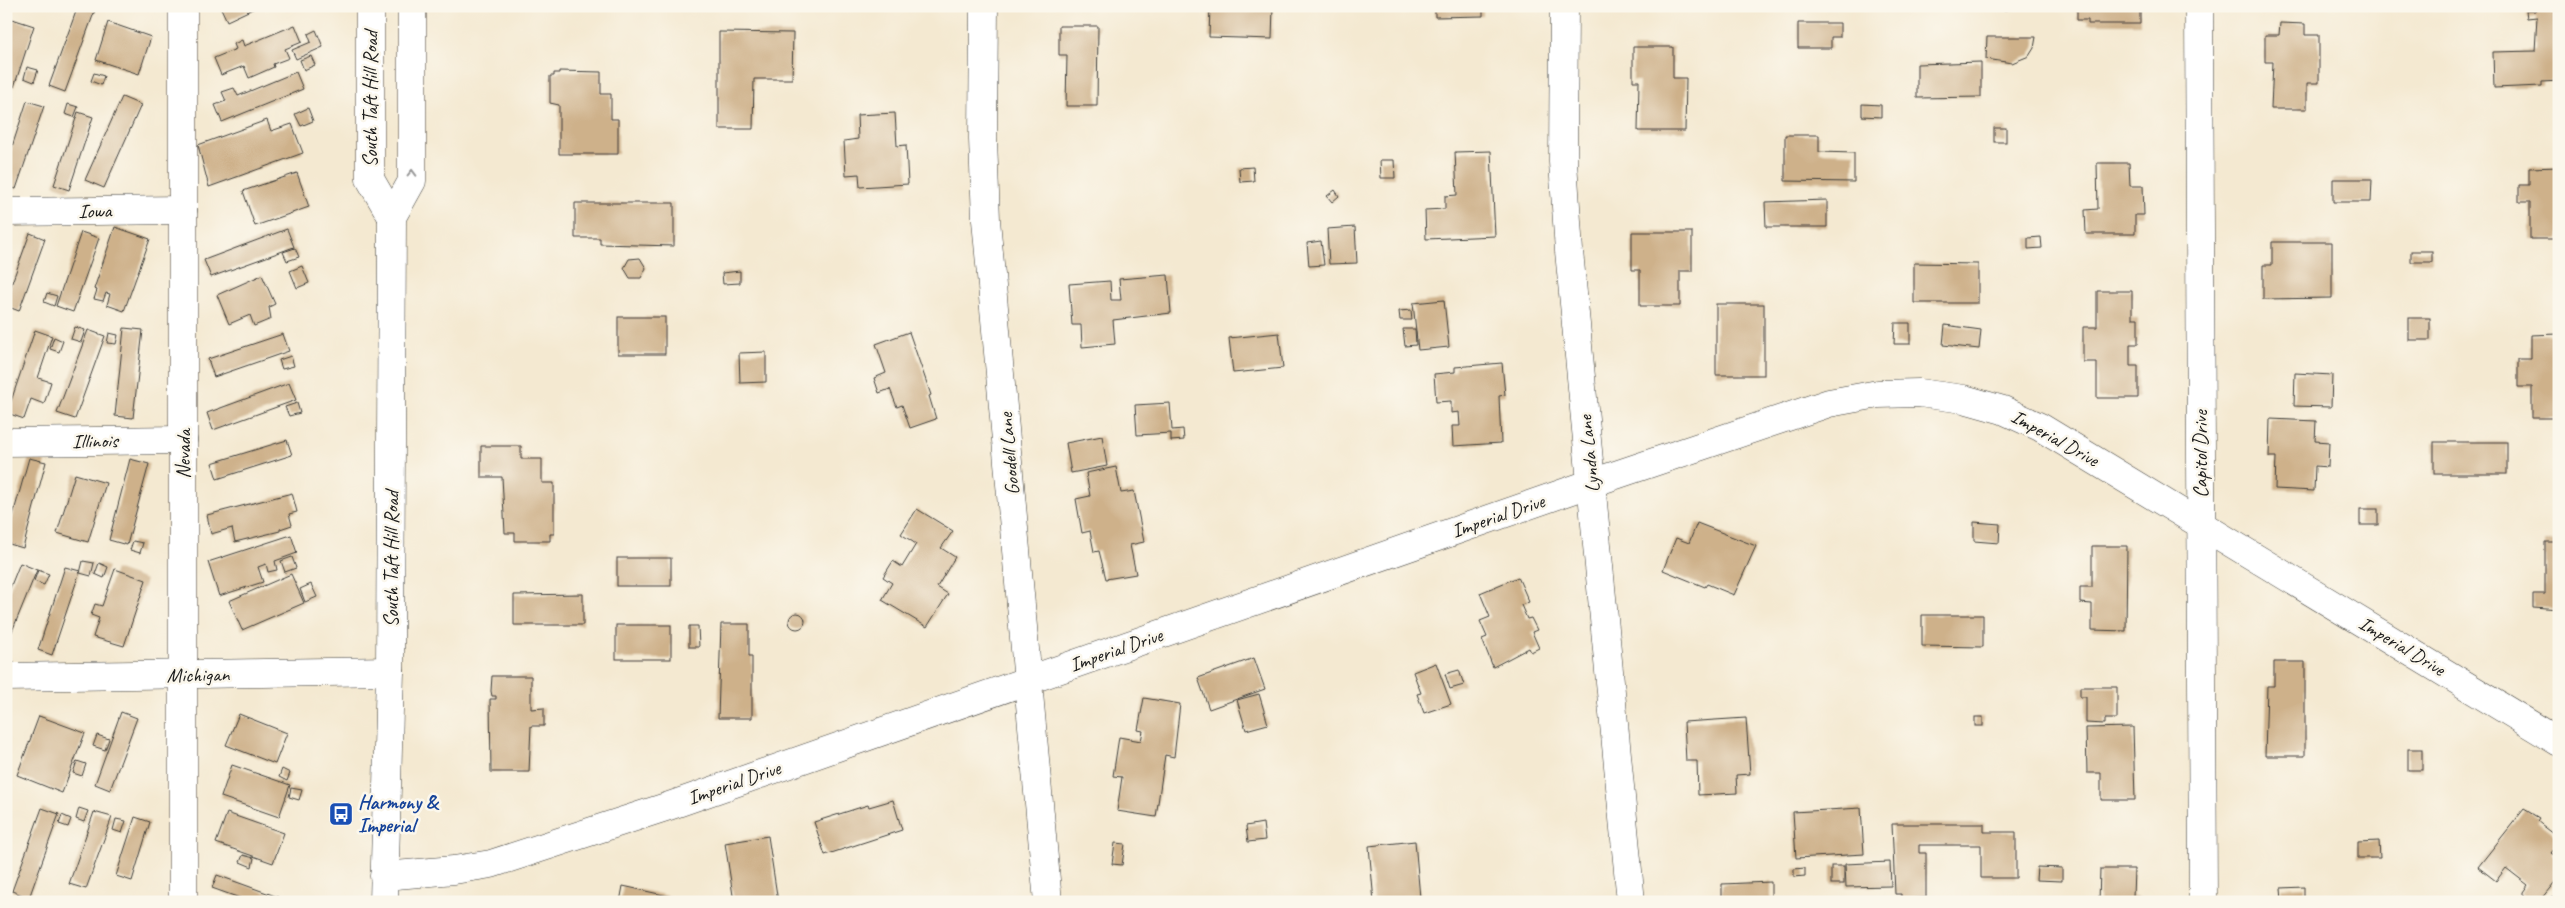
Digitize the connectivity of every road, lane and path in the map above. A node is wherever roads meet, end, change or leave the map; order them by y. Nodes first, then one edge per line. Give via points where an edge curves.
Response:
1 (183, 6) edge
2 (370, 6) edge
3 (412, 6) edge
4 (984, 6) edge
5 (1564, 6) edge
6 (2199, 6) edge
7 (183, 210) junction
8 (6, 212) edge
9 (392, 217) junction
10 (183, 440) junction
11 (6, 442) edge
12 (1592, 483) junction
13 (2200, 523) junction
14 (390, 671) junction
15 (184, 675) junction
16 (6, 678) edge
17 (1029, 681) junction
18 (2559, 742) edge
19 (384, 889) edge
20 (183, 902) edge
21 (1048, 902) edge
22 (1631, 902) edge
23 (2203, 902) edge

1 - 7 street, Nevada
2 - 9 street, South Taft Hill Road via 370,178
9 -> 3 street, South Taft Hill Road via 412,181
4 - 17 street, Goodell Lane via 986,220
5 - 12 street, Lynda Lane via 1563,162
6 - 13 street, Capitol Drive
7 - 8 street, Iowa
7 - 10 street, Nevada
9 - 14 street, South Taft Hill Road
10 - 11 street, Illinois
10 - 15 street, Nevada
12 - 13 street, Imperial Drive via 1828,403 1878,394 1919,393 1972,401 2003,410 2040,427
12 - 17 street, Imperial Drive
12 - 22 street, Lynda Lane
13 - 18 street, Imperial Drive
13 - 23 street, Capitol Drive
14 - 15 street, Michigan
14 - 19 street, South Taft Hill Road
15 - 16 street, Michigan
15 - 20 street, Nevada
17 - 19 street, Imperial Drive via 491,864 454,870
17 - 21 street, Goodell Lane

